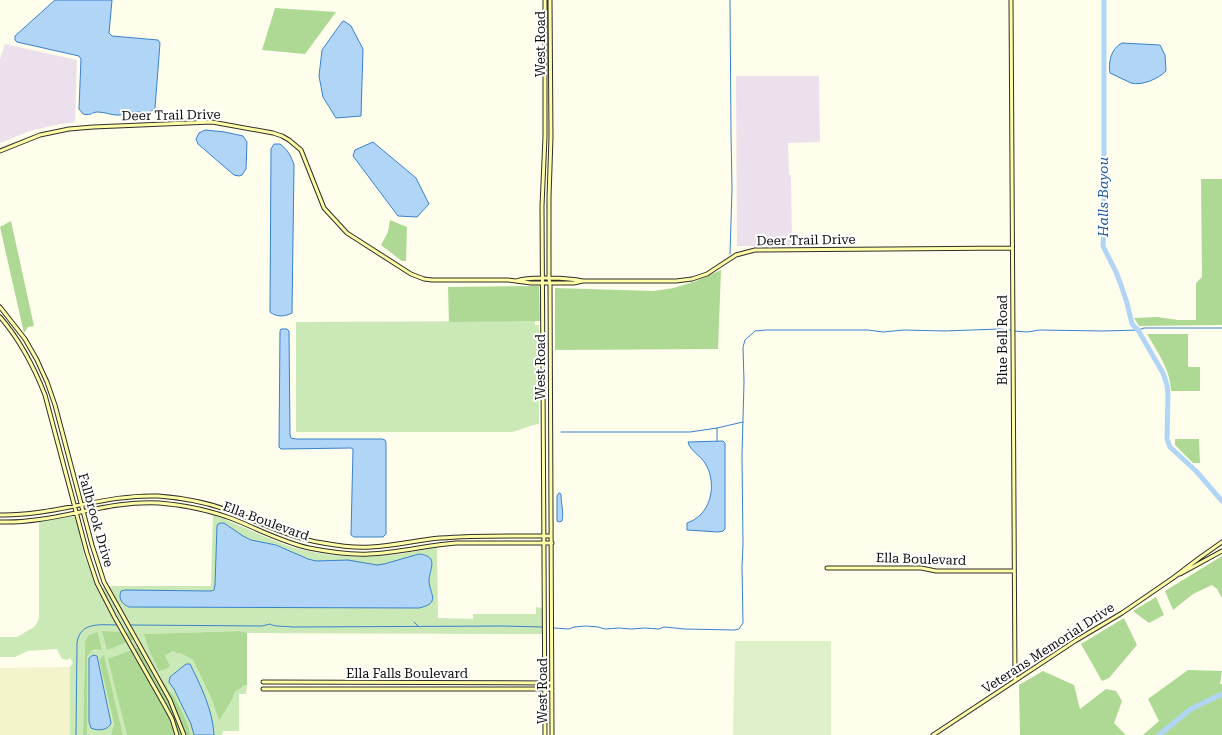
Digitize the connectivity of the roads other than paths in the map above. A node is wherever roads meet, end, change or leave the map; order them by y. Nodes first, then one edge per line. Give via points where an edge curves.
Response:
1 (545, 0) edge
2 (550, 0) edge
3 (1011, 0) edge
4 (545, 137) junction
5 (551, 137) junction
6 (0, 151) edge
7 (544, 184) junction
8 (549, 184) junction
9 (543, 231) junction
10 (548, 231) junction
11 (1012, 248) junction
12 (544, 278) junction
13 (549, 278) junction
14 (516, 281) junction
15 (583, 281) junction
16 (544, 283) junction
17 (550, 283) junction
18 (1, 309) edge
19 (0, 317) edge
20 (550, 323) junction
21 (544, 324) junction
22 (544, 407) junction
23 (550, 407) junction
24 (544, 446) junction
25 (550, 446) junction
26 (163, 497) junction
27 (163, 504) junction
28 (81, 505) junction
29 (74, 506) junction
30 (221, 508) junction
31 (83, 511) junction
32 (76, 513) junction
33 (219, 514) junction
34 (0, 515) edge
35 (8, 515) junction
36 (0, 522) edge
37 (8, 522) junction
38 (544, 536) junction
39 (551, 536) junction
40 (488, 537) junction
41 (440, 538) junction
42 (1222, 542) edge
43 (488, 543) junction
44 (544, 543) junction
45 (552, 543) junction
46 (442, 544) junction
47 (335, 545) junction
48 (1222, 551) edge
49 (334, 552) junction
50 (827, 568) dead end
51 (1014, 571) junction
52 (101, 575) junction
53 (95, 578) junction
54 (1173, 578) junction
55 (124, 619) junction
56 (118, 622) junction
57 (1015, 681) junction
58 (263, 682) dead end
59 (328, 683) junction
60 (385, 683) junction
61 (545, 683) junction
62 (552, 683) junction
63 (263, 689) dead end
64 (328, 689) junction
65 (552, 689) junction
66 (385, 690) junction
67 (545, 690) junction
68 (177, 717) junction
69 (172, 720) junction
70 (177, 735) edge
71 (184, 735) edge
72 (545, 735) edge
73 (552, 735) edge
74 (933, 735) edge

1 - 4 main road, West Road
2 - 5 main road, West Road
3 - 11 main road, Blue Bell Road
4 - 5 main road
4 - 7 main road, West Road
5 - 8 main road, West Road
6 - 14 main road, Deer Trail Drive via 40,135 93,126 212,122 273,133 289,140 301,150 324,208 347,233 411,274 432,280
7 - 8 main road
7 - 9 main road, West Road
8 - 10 main road, West Road
9 - 10 main road
9 - 12 main road, West Road
10 - 13 main road, West Road
11 - 15 main road, Deer Trail Drive via 756,250 736,255 707,274 692,279
11 - 51 main road, Blue Bell Road
12 - 13 main road, Deer Trail Drive
12 - 14 main road, Deer Trail Drive
12 - 16 main road, West Road
13 - 15 main road, Deer Trail Drive
13 - 17 main road, West Road
14 - 16 main road, Deer Trail Drive
15 - 17 main road, Deer Trail Drive
16 - 17 main road, Deer Trail Drive
16 - 21 main road, West Road
17 - 20 main road, West Road
18 - 28 main road, Fallbrook Drive via 25,339 47,382
19 - 29 main road, Fallbrook Drive via 19,342 41,384
20 - 21 main road
20 - 23 main road, West Road
21 - 22 main road, West Road
22 - 23 main road
22 - 24 main road, West Road
23 - 25 main road, West Road
24 - 25 main road
24 - 38 main road, West Road
25 - 39 main road, West Road
26 - 27 main road
26 - 28 main road, Ella Boulevard via 120,498
26 - 30 main road, Ella Boulevard via 196,501
27 - 31 main road, Ella Boulevard via 121,505
27 - 33 main road, Ella Boulevard
28 - 29 main road, Ella Boulevard
28 - 31 main road, Fallbrook Drive
29 - 32 main road, Fallbrook Drive
29 - 35 main road, Ella Boulevard via 32,514
30 - 33 main road
30 - 47 main road, Ella Boulevard via 291,536
31 - 32 main road, Ella Boulevard
31 - 52 main road, Fallbrook Drive
32 - 37 main road, Ella Boulevard via 34,521
32 - 53 main road, Fallbrook Drive
33 - 49 main road, Ella Boulevard via 289,542
34 - 35 main road, Ella Boulevard
35 - 37 main road
36 - 37 main road, Ella Boulevard
38 - 39 main road, Ella Boulevard
38 - 40 main road, Ella Boulevard
38 - 44 main road, West Road
39 - 45 main road, West Road
40 - 41 main road, Ella Boulevard
40 - 43 main road
41 - 46 main road
41 - 47 main road, Ella Boulevard via 369,547
42 - 54 main road, Veterans Memorial Drive
43 - 44 main road, Ella Boulevard
43 - 46 main road, Ella Boulevard
44 - 45 main road, Ella Boulevard
44 - 61 main road, West Road
45 - 62 main road, West Road
46 - 49 main road, Ella Boulevard via 369,554
47 - 49 main road
48 - 54 main road, Veterans Memorial Drive
50 - 51 main road, Ella Boulevard
51 - 57 main road, Blue Bell Road
52 - 53 main road
52 - 55 main road, Fallbrook Drive
53 - 56 main road, Fallbrook Drive
54 - 57 main road, Veterans Memorial Drive
55 - 56 main road
55 - 68 main road, Fallbrook Drive
56 - 69 main road, Fallbrook Drive
57 - 74 main road, Veterans Memorial Drive
58 - 59 main road, Ella Falls Boulevard
59 - 60 main road, Ella Falls Boulevard
59 - 64 main road
60 - 61 main road, Ella Falls Boulevard
60 - 66 main road
61 - 62 main road, Ella Falls Boulevard
61 - 67 main road, West Road
62 - 65 main road, West Road
63 - 64 main road, Ella Falls Boulevard
64 - 66 main road, Ella Falls Boulevard
65 - 67 main road, Ella Falls Boulevard
65 - 73 main road, West Road
66 - 67 main road, Ella Falls Boulevard
67 - 72 main road, West Road
68 - 69 main road
68 - 71 main road, Fallbrook Drive
69 - 70 main road, Fallbrook Drive

